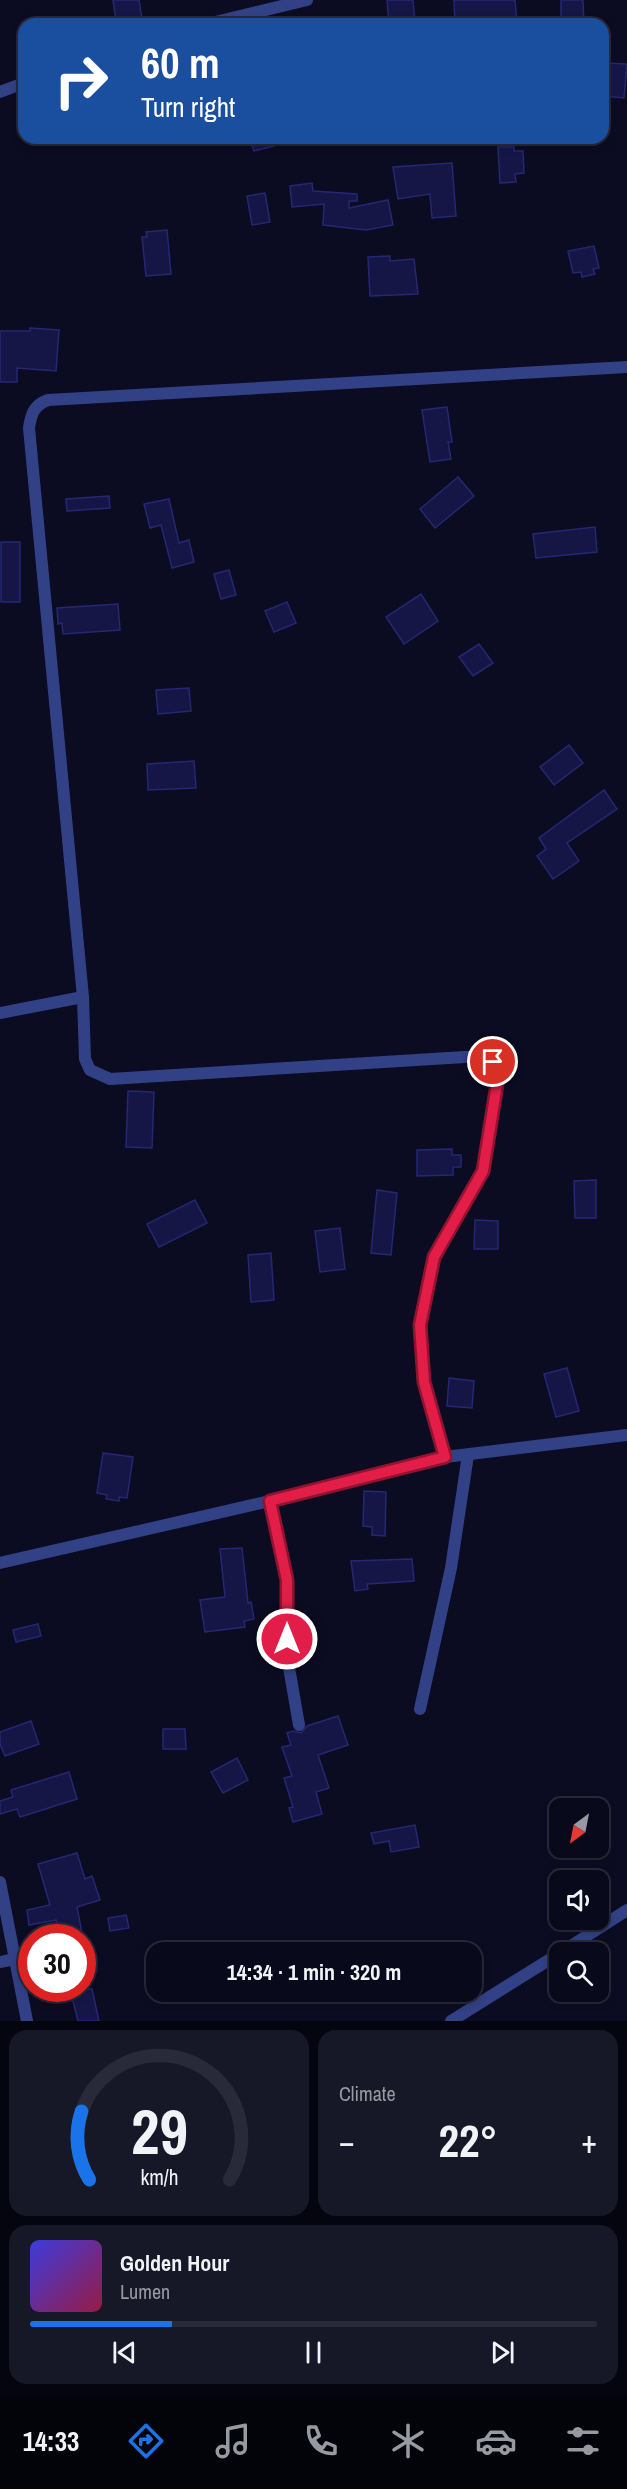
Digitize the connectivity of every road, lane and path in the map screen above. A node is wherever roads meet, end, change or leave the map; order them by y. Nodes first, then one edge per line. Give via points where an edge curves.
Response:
1 (307, 0) edge
2 (232, 18) edge
3 (18, 85) edge
4 (0, 92) edge
5 (627, 367) edge
6 (83, 997) junction
7 (0, 1013) edge
8 (627, 1435) edge
9 (468, 1455) junction
10 (445, 1457) junction
11 (270, 1501) junction
12 (0, 1563) edge
13 (420, 1709) dead end
14 (299, 1725) dead end
15 (0, 1882) edge
16 (627, 1910) edge
17 (577, 1942) edge
18 (15, 1959) junction
19 (549, 1960) edge
20 (0, 1962) edge
21 (27, 2021) edge
22 (452, 2021) edge

1 - 2 street
3 - 4 street
5 - 6 street via 39,404 31,414 29,428
6 - 7 street
6 - 10 street via 86,1059 90,1070 110,1079 481,1056 493,1062 498,1078 483,1171 434,1257 420,1325 424,1382
8 - 9 street
9 - 10 street
9 - 13 street via 451,1568
10 - 11 street
11 - 12 street
11 - 14 street via 287,1580 287,1656
15 - 18 street
16 - 17 street
18 - 20 street
18 - 21 street
19 - 22 street

